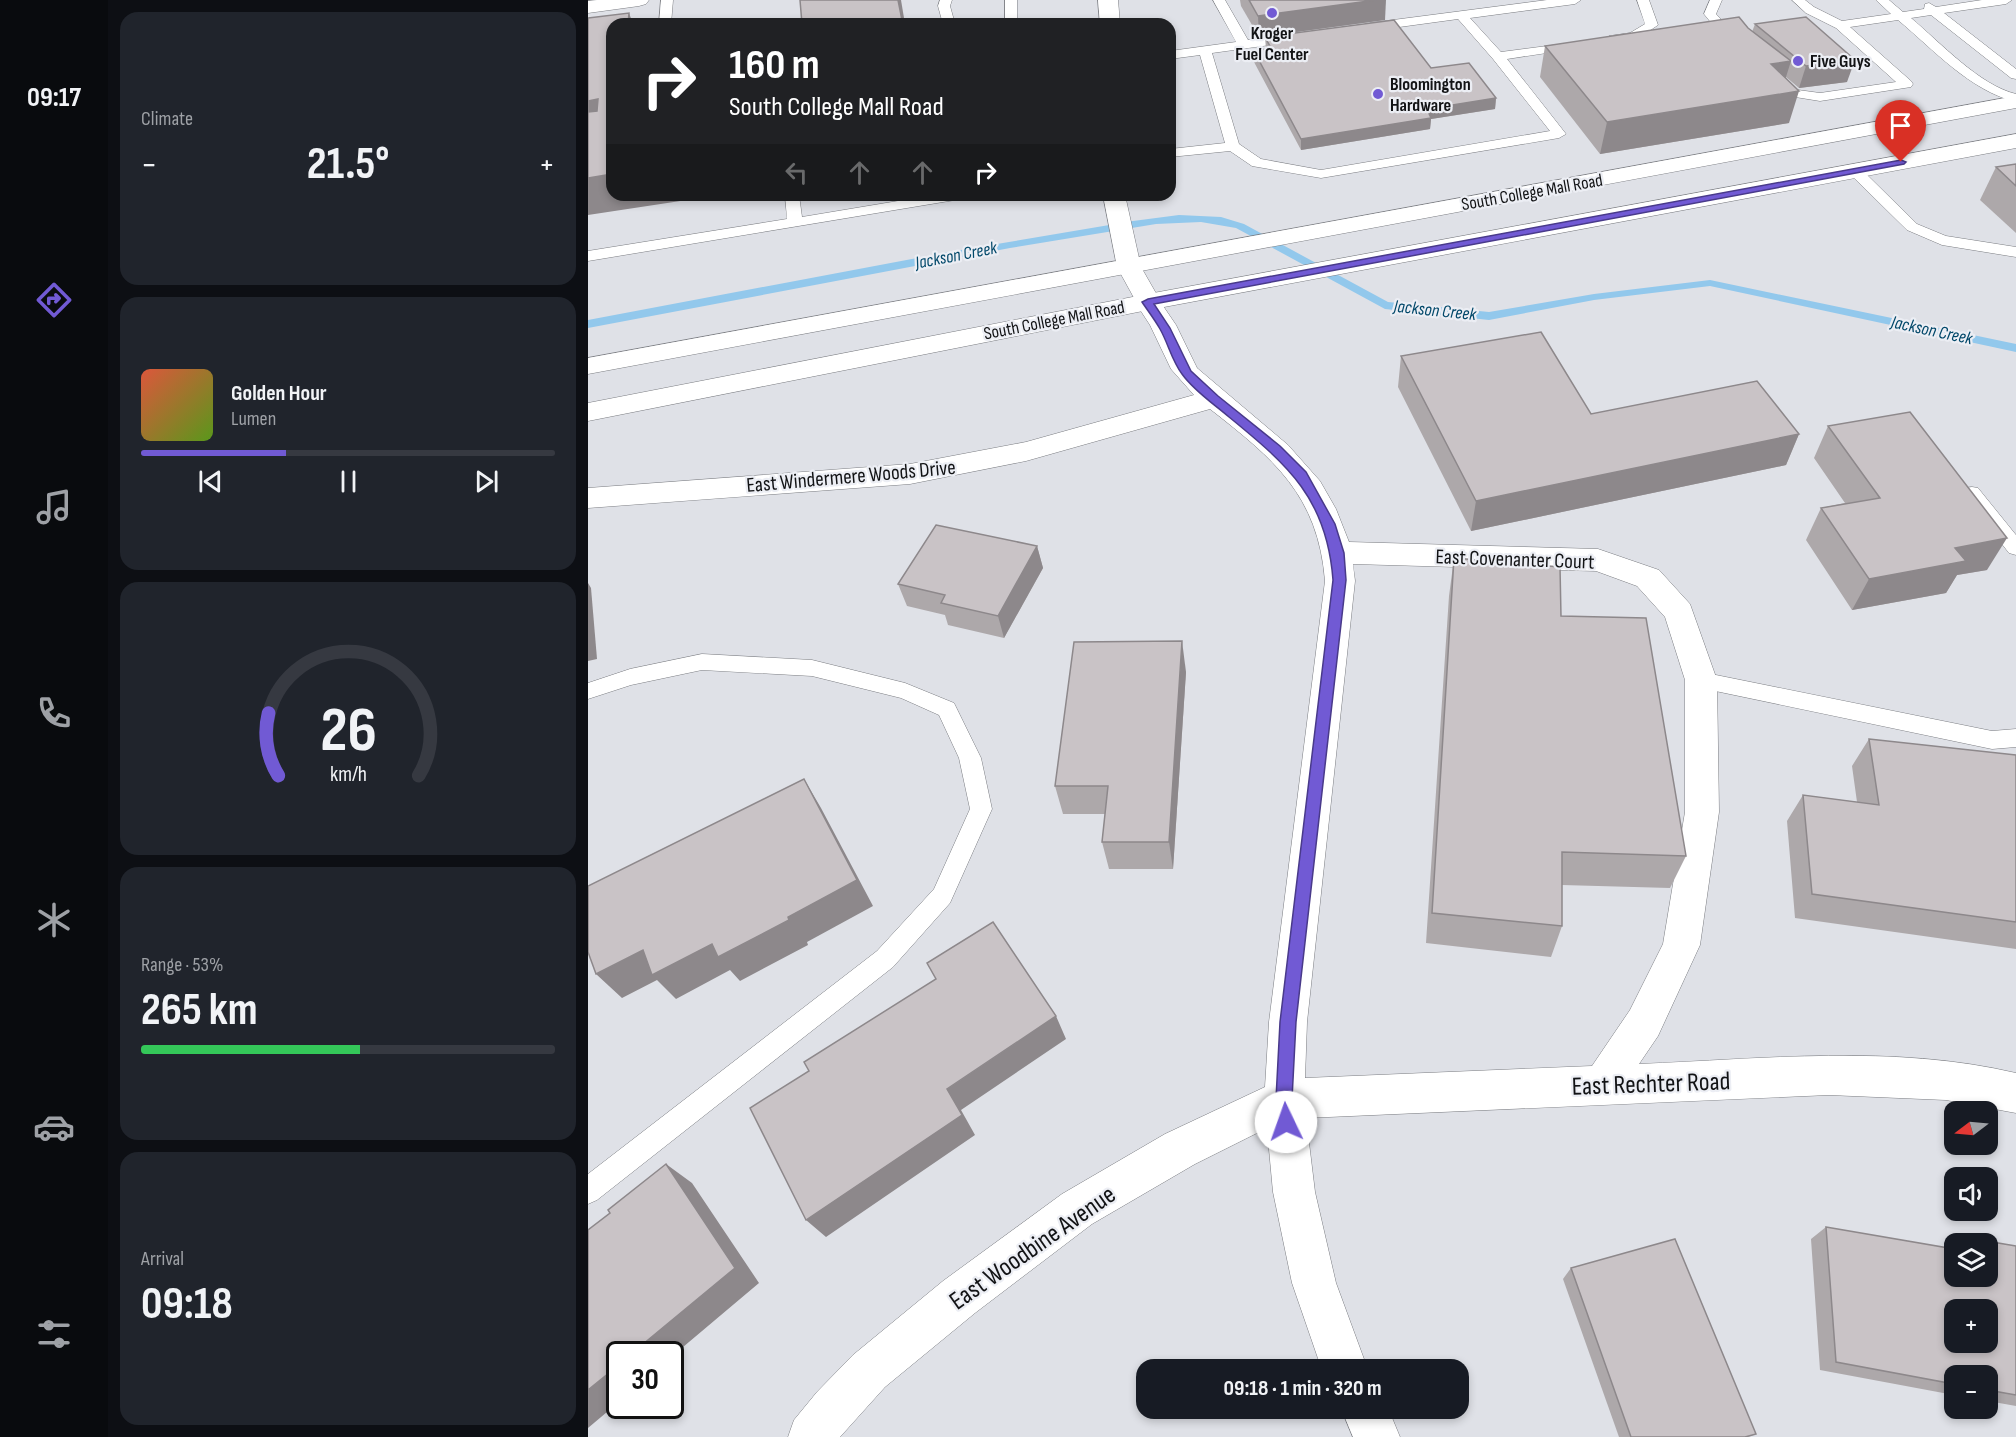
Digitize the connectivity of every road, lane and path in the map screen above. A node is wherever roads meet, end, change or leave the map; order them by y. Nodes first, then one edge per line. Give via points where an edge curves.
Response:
1 (639, 0) edge
2 (666, 0) edge
3 (946, 0) edge
4 (1011, 0) edge
5 (1108, 0) edge
6 (1219, 0) edge
7 (1575, 0) edge
8 (1642, 0) edge
9 (1716, 0) edge
10 (1798, 0) edge
11 (1882, 0) edge
12 (1920, 0) edge
13 (2006, 0) edge
14 (588, 7) edge
15 (1934, 11) junction
16 (1462, 16) junction
17 (1901, 16) junction
18 (665, 18) edge
19 (947, 18) edge
20 (1011, 18) edge
21 (1110, 18) edge
22 (1840, 25) junction
23 (1362, 28) edge
24 (1303, 36) edge
25 (1244, 44) junction
26 (1205, 50) junction
27 (1176, 54) edge
28 (1746, 55) edge
29 (1498, 56) junction
30 (1762, 68) edge
31 (2016, 75) edge
32 (2016, 100) edge
33 (2016, 141) edge
34 (1233, 146) junction
35 (1176, 152) edge
36 (1855, 171) junction
37 (793, 201) edge
38 (925, 201) edge
39 (1115, 204) edge
40 (795, 223) junction
41 (2016, 252) edge
42 (1126, 255) junction
43 (588, 256) edge
44 (1148, 302) junction
45 (588, 366) edge
46 (1214, 398) junction
47 (588, 412) edge
48 (1959, 477) edge
49 (588, 498) edge
50 (2016, 548) edge
51 (1338, 553) junction
52 (1701, 680) junction
53 (588, 691) edge
54 (2016, 738) edge
55 (1603, 1085) junction
56 (2016, 1092) edge
57 (1284, 1099) junction
58 (588, 1191) edge
59 (1341, 1359) edge
60 (1369, 1419) edge
61 (812, 1437) edge
62 (1377, 1437) edge

1 - 14 street
2 - 18 lane
3 - 19 lane
4 - 20 lane
5 - 21 street
6 - 25 lane
7 - 16 lane
8 - 29 lane via 1652,25 1633,36
9 - 28 lane via 1710,14
10 - 22 lane
11 - 17 lane
12 - 15 lane
13 - 15 lane
15 - 17 lane
15 - 31 lane
16 - 23 lane via 1429,13
16 - 29 lane
17 - 22 lane
17 - 32 lane via 1982,84
22 - 30 lane via 1906,84 1820,97 1794,93
24 - 25 lane
25 - 26 lane
26 - 27 lane
26 - 34 lane
29 - 34 lane via 1559,134 1320,174 1257,163
32 - 42 street, South College Mall Road via 1218,250
33 - 36 street, South College Mall Road
34 - 35 lane
36 - 41 lane via 1912,227 1942,240
36 - 44 street, South College Mall Road
37 - 40 lane
38 - 40 lane
39 - 42 street
40 - 43 lane
42 - 44 street
42 - 45 street, South College Mall Road
44 - 46 street via 1186,373
44 - 47 street, South College Mall Road
46 - 49 street, East Windermere Woods Drive via 1095,435 957,467 875,477
46 - 51 street via 1302,475 1329,524
48 - 50 lane
51 - 52 street, East Covenanter Court via 1598,560 1648,578 1679,612
51 - 57 street via 1340,580 1288,1022
52 - 54 lane via 1992,740
52 - 55 street, East Covenanter Court via 1702,812 1681,945 1644,1023
53 - 58 lane via 630,677 702,662 812,668 905,691 947,709 970,758 981,809 942,896 885,960
55 - 56 street, East Rechter Road via 1829,1076 1912,1077
55 - 57 street, East Rechter Road
57 - 59 street via 1294,1192 1314,1283
57 - 61 street, East Woodbine Avenue via 1180,1149 1077,1209 959,1297 869,1371 833,1408
60 - 62 street

